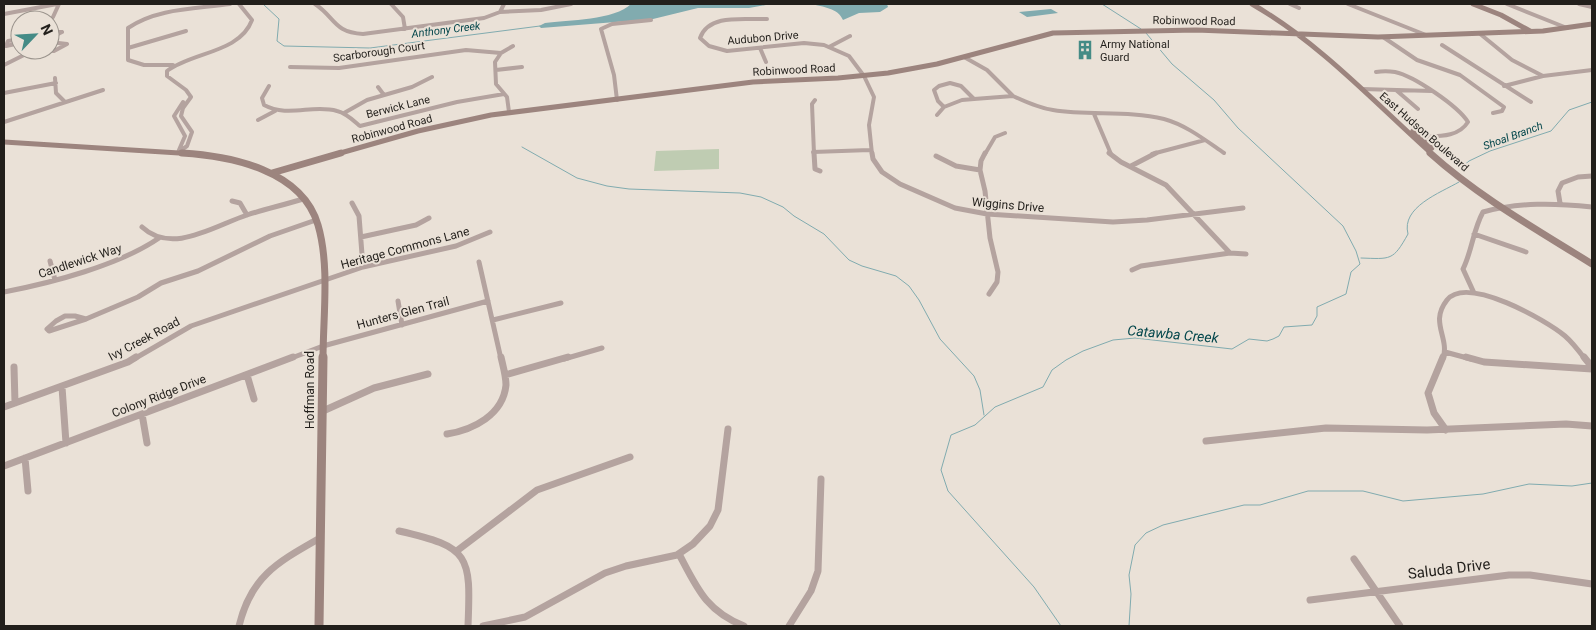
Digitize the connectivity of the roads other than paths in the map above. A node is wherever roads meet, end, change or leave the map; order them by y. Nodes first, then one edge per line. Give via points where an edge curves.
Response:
1 (58, 4) edge
2 (230, 4) edge
3 (239, 4) edge
4 (315, 4) edge
5 (392, 4) edge
6 (504, 4) edge
7 (571, 4) edge
8 (1252, 4) edge
9 (1257, 4) edge
10 (1290, 4) edge
11 (1348, 4) edge
12 (1473, 4) edge
13 (1507, 4) edge
14 (1579, 4) edge
15 (1592, 7) edge
16 (1299, 8) dead end
17 (500, 12) junction
18 (4, 14) edge
19 (767, 19) dead end
20 (651, 20) dead end
21 (1592, 24) edge
22 (1569, 28) junction
23 (405, 29) junction
24 (186, 30) dead end
25 (1530, 32) junction
26 (1479, 33) junction
27 (1305, 35) junction
28 (1426, 35) junction
29 (850, 36) dead end
30 (1383, 36) junction
31 (60, 43) edge
32 (1442, 45) dead end
33 (513, 46) dead end
34 (829, 47) junction
35 (60, 48) edge
36 (128, 48) junction
37 (760, 48) junction
38 (500, 53) junction
39 (964, 57) junction
40 (766, 62) dead end
41 (173, 65) junction
42 (290, 67) dead end
43 (522, 67) dead end
44 (496, 70) junction
45 (1592, 70) edge
46 (1376, 72) dead end
47 (864, 76) junction
48 (1543, 76) junction
49 (432, 78) dead end
50 (269, 86) dead end
51 (1504, 86) junction
52 (378, 87) dead end
53 (102, 90) dead end
54 (1365, 90) junction
55 (1396, 90) junction
56 (1432, 91) junction
57 (4, 93) edge
58 (189, 94) junction
59 (504, 94) junction
60 (384, 95) junction
61 (1013, 96) junction
62 (974, 99) junction
63 (617, 100) junction
64 (815, 100) dead end
65 (65, 102) junction
66 (1531, 102) dead end
67 (944, 107) junction
68 (183, 108) junction
69 (177, 109) junction
70 (1418, 109) dead end
71 (275, 111) junction
72 (509, 112) junction
73 (344, 113) junction
74 (1493, 113) dead end
75 (1094, 114) junction
76 (937, 115) dead end
77 (182, 120) junction
78 (258, 120) dead end
79 (4, 122) edge
80 (176, 122) junction
81 (1005, 134) dead end
82 (1412, 136) junction
83 (1420, 137) junction
84 (1205, 140) junction
85 (4, 142) edge
86 (870, 150) junction
87 (813, 152) junction
88 (177, 153) junction
89 (1224, 153) dead end
90 (936, 156) dead end
91 (1131, 166) junction
92 (980, 170) junction
93 (820, 171) dead end
94 (272, 173) junction
95 (1592, 176) edge
96 (303, 199) junction
97 (232, 201) dead end
98 (352, 203) dead end
99 (1560, 203) junction
100 (1502, 207) junction
101 (1510, 207) junction
102 (1592, 207) edge
103 (1243, 208) dead end
104 (987, 214) junction
105 (1193, 214) junction
106 (247, 216) junction
107 (429, 218) dead end
108 (316, 220) junction
109 (142, 227) dead end
110 (490, 232) dead end
111 (1474, 234) junction
112 (361, 237) junction
113 (159, 238) junction
114 (1526, 252) dead end
115 (1230, 253) junction
116 (1246, 254) dead end
117 (1592, 258) edge
118 (50, 261) dead end
119 (479, 262) dead end
120 (1592, 264) edge
121 (364, 267) junction
122 (1132, 270) dead end
123 (55, 280) junction
124 (324, 280) junction
125 (4, 292) edge
126 (1474, 293) junction
127 (989, 294) dead end
128 (398, 301) dead end
129 (488, 301) junction
130 (561, 303) dead end
131 (87, 318) junction
132 (493, 320) junction
133 (402, 325) junction
134 (323, 346) junction
135 (602, 348) dead end
136 (1445, 352) junction
137 (14, 367) dead end
138 (1592, 368) edge
139 (247, 374) junction
140 (428, 374) dead end
141 (505, 375) junction
142 (62, 387) junction
143 (254, 399) dead end
144 (15, 403) junction
145 (4, 407) edge
146 (323, 411) junction
147 (142, 414) junction
148 (1592, 426) edge
149 (728, 429) dead end
150 (1446, 430) junction
151 (447, 434) dead end
152 (1206, 441) dead end
153 (66, 443) junction
154 (147, 443) dead end
155 (630, 457) dead end
156 (25, 458) junction
157 (4, 466) edge
158 (822, 479) dead end
159 (28, 491) dead end
160 (399, 531) dead end
161 (320, 538) junction
162 (458, 550) junction
163 (679, 554) junction
164 (1354, 559) dead end
165 (1592, 584) edge
166 (1377, 592) junction
167 (1310, 600) dead end
168 (239, 626) edge
169 (319, 626) edge
170 (468, 626) edge
171 (483, 626) edge
172 (744, 626) edge
173 (789, 626) edge
174 (1400, 626) edge

1 - 18 street
2 - 36 street via 141,19 128,28
3 - 41 street via 252,20 246,33 220,48
4 - 23 street via 341,32 363,34
5 - 23 street via 403,17
6 - 17 street
7 - 17 street via 541,10
8 - 27 main road, East Hudson Boulevard
9 - 27 main road, East Hudson Boulevard
10 - 16 street
11 - 28 street
12 - 25 main road via 1501,14
13 - 22 street
14 - 15 street
17 - 23 street via 484,18
19 - 37 street, Audubon Drive via 724,20 700,33 704,43 716,49
20 - 63 street via 612,24 601,29 614,75
21 - 22 main road, Robinwood Road
22 - 25 main road, Robinwood Road
24 - 36 street
25 - 26 main road, Robinwood Road
26 - 28 main road, Robinwood Road
26 - 48 street via 1512,60
27 - 30 main road, Robinwood Road
27 - 39 main road, Robinwood Road via 1204,30 1075,32 1041,35
27 - 54 main road, East Hudson Boulevard
28 - 30 main road, Robinwood Road
29 - 34 street
30 - 74 street via 1417,60 1465,78 1504,107 1502,111
31 - 35 street via 67,44
32 - 51 street
33 - 38 street
34 - 37 street, Audubon Drive via 800,43
34 - 47 street, Audubon Drive via 851,57
36 - 41 street via 128,60 133,63
37 - 40 street
38 - 42 street, Scarborough Court via 466,50 339,68
38 - 44 street via 496,58
39 - 47 main road, Robinwood Road
39 - 61 street via 987,70
41 - 58 street via 167,76
43 - 44 street
44 - 59 street via 497,86
45 - 48 street
46 - 56 street via 1406,75
47 - 63 main road, Robinwood Road via 753,82
47 - 86 street, Wiggins Drive via 874,97 869,124
48 - 51 street
49 - 60 street
50 - 71 street via 261,101
51 - 66 street
52 - 60 street
53 - 65 street
54 - 55 street
54 - 82 main road, East Hudson Boulevard
54 - 83 main road, East Hudson Boulevard
55 - 56 street
55 - 70 street
56 - 83 street via 1468,122 1454,133
57 - 65 street via 55,81 56,93
58 - 68 street via 190,99
58 - 69 street
59 - 72 street
59 - 73 street, Berwick Lane via 360,126
60 - 73 street via 366,100
61 - 62 street
61 - 75 street via 1048,110
62 - 67 street
62 - 67 street via 961,85 939,85 934,90
63 - 72 main road, Robinwood Road
64 - 87 street via 812,104
65 - 79 street
67 - 76 street
68 - 69 street
68 - 77 street
69 - 80 street via 174,114
71 - 73 street, Berwick Lane via 321,109
71 - 78 street
72 - 94 main road, Robinwood Road via 430,128
75 - 84 street via 1162,118
75 - 91 street via 1109,153
77 - 80 street
77 - 88 street via 192,132 186,146
80 - 88 street via 185,136
81 - 92 street via 998,134 992,141 984,153
82 - 83 main road
82 - 100 main road, East Hudson Boulevard via 1456,175
83 - 101 main road, East Hudson Boulevard via 1454,167
84 - 89 street
84 - 91 street via 1152,154
85 - 88 main road
86 - 87 street
86 - 104 street, Wiggins Drive via 882,172 900,184 955,208
87 - 93 street via 815,169
88 - 94 main road via 236,159
90 - 92 street via 956,166
91 - 105 street via 1166,185
92 - 104 street via 986,191
94 - 96 main road, Hoffman Road
95 - 99 street via 1562,183 1558,191
96 - 106 street
96 - 108 main road, Hoffman Road
97 - 106 street via 240,203
98 - 112 street via 359,216
99 - 101 street
99 - 102 street
100 - 101 street
100 - 111 street via 1483,212
100 - 120 main road, East Hudson Boulevard
101 - 117 main road, East Hudson Boulevard
103 - 105 street, Wiggins Drive
104 - 105 street, Wiggins Drive via 1113,222
104 - 127 street via 998,272
105 - 115 street
106 - 113 street via 201,234
107 - 112 street via 416,225
108 - 124 main road, Hoffman Road via 323,242
108 - 131 street via 270,236
109 - 113 street via 145,232
110 - 121 street, Heritage Commons Lane via 456,246
111 - 114 street
111 - 126 street via 1464,269
112 - 121 street
113 - 123 street, Candlewick Way via 130,255
115 - 116 street
115 - 122 street via 1140,266
118 - 123 street
119 - 129 street
121 - 124 street, Heritage Commons Lane
123 - 125 street, Candlewick Way
124 - 134 main road, Hoffman Road
124 - 142 street, Ivy Creek Road via 191,326 128,362
126 - 136 street via 1450,297 1440,314
126 - 138 street via 1506,303 1545,322 1571,342
128 - 133 street
129 - 132 street
129 - 133 street, Hunters Glen Trail
130 - 132 street
131 - 131 street via 55,330 47,329 62,316
132 - 141 street
133 - 134 street, Hunters Glen Trail
134 - 139 street, Colony Ridge Drive
134 - 146 main road, Hoffman Road
135 - 141 street
136 - 138 street via 1484,362
136 - 150 street via 1428,393 1434,413
137 - 144 street
139 - 143 street
139 - 147 street, Colony Ridge Drive
140 - 146 street via 408,378
141 - 151 street via 504,393 493,411 471,429
142 - 144 street, Ivy Creek Road
142 - 153 street
144 - 145 street, Ivy Creek Road
146 - 161 main road, Hoffman Road
147 - 153 street, Colony Ridge Drive
147 - 154 street
148 - 150 street via 1566,424
149 - 163 street via 716,516 702,535
150 - 152 street via 1326,428
153 - 156 street, Colony Ridge Drive
155 - 162 street via 537,490
156 - 157 street, Colony Ridge Drive
156 - 159 street
158 - 173 street via 818,572
160 - 162 street via 441,541
161 - 168 street via 262,577 247,597
161 - 169 main road, Hoffman Road
162 - 170 street via 469,574
163 - 171 street via 612,570 525,617
163 - 172 street via 707,604 724,618
164 - 166 street
165 - 166 street, Saluda Drive via 1509,575
166 - 167 street, Saluda Drive
166 - 174 street

